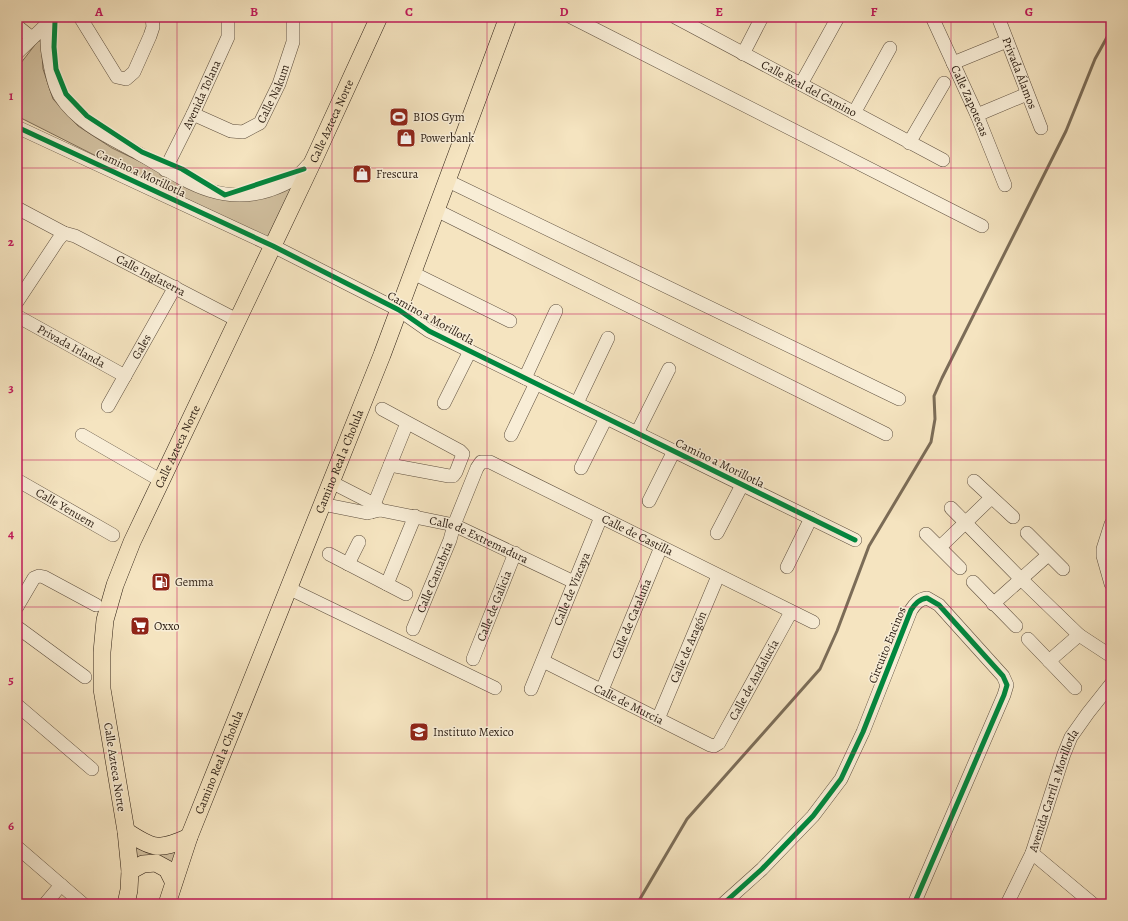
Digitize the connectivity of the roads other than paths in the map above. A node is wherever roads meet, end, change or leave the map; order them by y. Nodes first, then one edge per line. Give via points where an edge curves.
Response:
1 (80, 17) edge
2 (152, 17) edge
3 (228, 17) edge
4 (293, 17) edge
5 (379, 17) edge
6 (508, 17) edge
7 (571, 17) edge
8 (675, 17) edge
9 (762, 17) edge
10 (932, 17) edge
11 (998, 17) edge
12 (51, 19) edge
13 (836, 19) dead end
14 (693, 21) edge
15 (17, 26) edge
16 (32, 38) junction
17 (1008, 41) junction
18 (890, 48) dead end
19 (17, 53) edge
20 (743, 54) junction
21 (953, 63) junction
22 (944, 82) dead end
23 (800, 84) junction
24 (1027, 94) junction
25 (854, 113) junction
26 (194, 114) junction
27 (976, 115) junction
28 (17, 127) edge
29 (1041, 128) dead end
30 (909, 142) junction
31 (315, 157) junction
32 (943, 160) dead end
33 (165, 170) junction
34 (446, 180) junction
35 (1006, 185) dead end
36 (17, 208) edge
37 (436, 210) junction
38 (982, 226) dead end
39 (64, 234) junction
40 (273, 246) junction
41 (413, 273) junction
42 (175, 287) junction
43 (17, 302) edge
44 (399, 310) junction
45 (556, 311) dead end
46 (17, 316) edge
47 (237, 320) junction
48 (510, 320) dead end
49 (608, 338) dead end
50 (470, 351) junction
51 (669, 369) dead end
52 (125, 376) junction
53 (530, 381) junction
54 (899, 399) dead end
55 (444, 403) dead end
56 (577, 403) junction
57 (108, 406) dead end
58 (382, 409) dead end
59 (606, 418) junction
60 (407, 423) junction
61 (637, 433) junction
62 (886, 434) dead end
63 (82, 435) dead end
64 (511, 435) dead end
65 (674, 452) junction
66 (481, 462) joint
67 (390, 465) junction
68 (581, 468) dead end
69 (17, 480) edge
70 (160, 480) junction
71 (974, 481) dead end
72 (331, 482) junction
73 (742, 485) junction
74 (360, 498) junction
75 (991, 498) junction
76 (649, 501) dead end
77 (322, 504) junction
78 (952, 508) dead end
79 (375, 509) junction
80 (356, 511) junction
81 (415, 516) junction
82 (601, 517) junction
83 (810, 518) junction
84 (1013, 518) dead end
85 (966, 523) junction
86 (1111, 524) edge
87 (454, 525) junction
88 (717, 533) dead end
89 (1027, 533) dead end
90 (926, 534) dead end
91 (113, 535) dead end
92 (855, 540) dead end
93 (359, 542) dead end
94 (661, 547) junction
95 (940, 548) junction
96 (515, 553) junction
97 (329, 554) dead end
98 (1048, 555) junction
99 (348, 564) junction
100 (787, 567) dead end
101 (960, 568) dead end
102 (1063, 569) dead end
103 (718, 576) junction
104 (1021, 579) junction
105 (574, 582) junction
106 (973, 582) dead end
107 (387, 584) junction
108 (1111, 584) edge
109 (288, 588) junction
110 (406, 594) dead end
111 (993, 604) junction
112 (96, 606) dead end
113 (17, 607) edge
114 (791, 612) junction
115 (813, 622) dead end
116 (1016, 626) dead end
117 (17, 627) edge
118 (413, 629) dead end
119 (1079, 635) junction
120 (1028, 640) dead end
121 (1111, 656) edge
122 (473, 659) dead end
123 (543, 661) junction
124 (1049, 661) junction
125 (85, 677) dead end
126 (1111, 684) edge
127 (496, 688) dead end
128 (1075, 688) dead end
129 (531, 689) dead end
130 (602, 690) junction
131 (17, 705) edge
132 (658, 719) junction
133 (714, 746) joint
134 (92, 769) dead end
135 (126, 831) junction
136 (189, 837) junction
137 (17, 847) edge
138 (1032, 853) junction
139 (130, 871) junction
140 (173, 881) junction
141 (61, 885) junction
142 (916, 899) edge
143 (45, 904) edge
144 (83, 904) edge
145 (126, 904) edge
146 (167, 904) edge
147 (723, 904) edge
148 (907, 904) edge
149 (1007, 904) edge
150 (1093, 904) edge

1 - 2 street via 117,77 126,79 134,72 150,36 153,27
3 - 26 street, Avenida Tolana via 228,37
4 - 26 street, Calle Nakum via 294,42 279,84 260,123 243,132 230,131
5 - 31 main road, Calle Azteca Norte
6 - 34 main road, Camino Real a Cholula
7 - 38 street
8 - 14 street, Calle Real del Camino
9 - 20 street
10 - 21 street, Calle Zapotecas
11 - 17 street, Privada Álamos
12 - 16 street
12 - 33 street via 47,48 51,72 60,96 80,118 104,135
13 - 23 street
14 - 20 street, Calle Real del Camino
15 - 16 street
16 - 19 street
17 - 21 street
17 - 24 street, Privada Álamos
18 - 25 street
20 - 23 street, Calle Real del Camino
21 - 27 street, Calle Zapotecas
22 - 30 street
23 - 25 street, Calle Real del Camino
24 - 27 street
24 - 29 street, Privada Álamos
25 - 30 street, Calle Real del Camino
26 - 33 street, Avenida Tolana
27 - 35 street, Calle Zapotecas
28 - 40 street, Camino a Morillotla
30 - 32 street, Calle Real del Camino
31 - 33 street via 293,181 246,196 225,195 198,187
31 - 40 main road, Calle Azteca Norte
34 - 37 main road, Camino Real a Cholula
34 - 54 street
36 - 39 street, Calle Inglaterra
37 - 41 main road, Camino Real a Cholula
37 - 62 street
39 - 42 street, Calle Inglaterra via 75,236
39 - 43 street
40 - 44 street, Camino a Morillotla
40 - 47 main road, Calle Azteca Norte
41 - 44 main road, Camino Real a Cholula
41 - 48 street
42 - 47 street, Calle Inglaterra
42 - 52 street, Gales
44 - 50 street, Camino a Morillotla via 429,331
44 - 72 main road, Camino Real a Cholula
45 - 53 street
46 - 52 street, Privada Irlanda
47 - 70 main road, Calle Azteca Norte
49 - 56 street
50 - 53 street, Camino a Morillotla
50 - 55 street
51 - 61 street
52 - 57 street, Gales
53 - 56 street, Camino a Morillotla
53 - 64 street
56 - 59 street, Camino a Morillotla
58 - 60 street
59 - 61 street, Camino a Morillotla
59 - 68 street
60 - 67 street
60 - 67 street via 460,451 463,454 462,459 454,476
61 - 65 street, Camino a Morillotla
63 - 70 street
65 - 73 street, Camino a Morillotla
65 - 76 street
66 - 82 street, Calle de Castilla via 490,462
66 - 87 street, Calle Cantabria
67 - 79 street
69 - 91 street, Calle Yenuem
70 - 135 main road, Calle Azteca Norte via 115,585 105,620 102,689
71 - 75 street
72 - 74 street, Calle de Extremadura
72 - 77 main road, Camino Real a Cholula
73 - 83 street, Camino a Morillotla
73 - 88 street
74 - 79 street, Calle de Extremadura
74 - 80 street
75 - 84 street
75 - 85 street
77 - 80 street, Calle de Extremadura
77 - 109 main road, Camino Real a Cholula
78 - 85 street
79 - 80 street, Calle de Extremadura via 367,513
79 - 81 street, Calle de Extremadura
81 - 87 street, Calle de Extremadura
81 - 107 street
82 - 94 street, Calle de Castilla
82 - 105 street, Calle de Vizcaya
83 - 92 street, Camino a Morillotla
83 - 100 street
85 - 95 street
85 - 104 street
86 - 108 street via 1103,556
87 - 96 street, Calle de Extremadura
87 - 118 street, Calle Cantabria
89 - 98 street
90 - 95 street
93 - 99 street
94 - 103 street, Calle de Castilla
94 - 130 street, Calle de Cataluña
95 - 101 street
96 - 105 street, Calle de Extremadura
96 - 122 street, Calle de Galicia
97 - 99 street
98 - 102 street
98 - 104 street
99 - 107 street
103 - 114 street, Calle de Castilla
103 - 132 street, Calle de Aragón
104 - 111 street
104 - 119 street
105 - 123 street, Calle de Vizcaya
106 - 111 street
107 - 110 street
109 - 127 street
109 - 136 main road, Camino Real a Cholula
111 - 116 street
112 - 113 street via 39,576 34,578
114 - 115 street, Calle de Castilla
114 - 133 street, Calle de Andalucía via 719,743
117 - 125 street
119 - 121 street
119 - 124 street
120 - 124 street
123 - 129 street, Calle de Vizcaya
123 - 130 street, Calle de Murcia
124 - 128 street
126 - 138 street, Avenida Carril a Morillotla via 1071,737
130 - 132 street, Calle de Murcia
131 - 134 street
132 - 133 street, Calle de Murcia
135 - 136 main road via 147,844 159,847 171,846
135 - 139 main road, Calle Azteca Norte
136 - 140 main road, Camino Real a Cholula
137 - 141 street
138 - 149 street, Avenida Carril a Morillotla
138 - 150 street
139 - 140 main road via 143,864 156,863 167,869
139 - 145 main road, Calle Azteca Norte
140 - 146 main road, Camino Real a Cholula
141 - 143 street
141 - 144 street
142 - 147 street, Circuito Encinos via 1007,685 1003,676 966,634 939,605 927,598 922,598 911,610 863,732 841,779 813,816 762,869
142 - 148 street, Circuito Encinos

